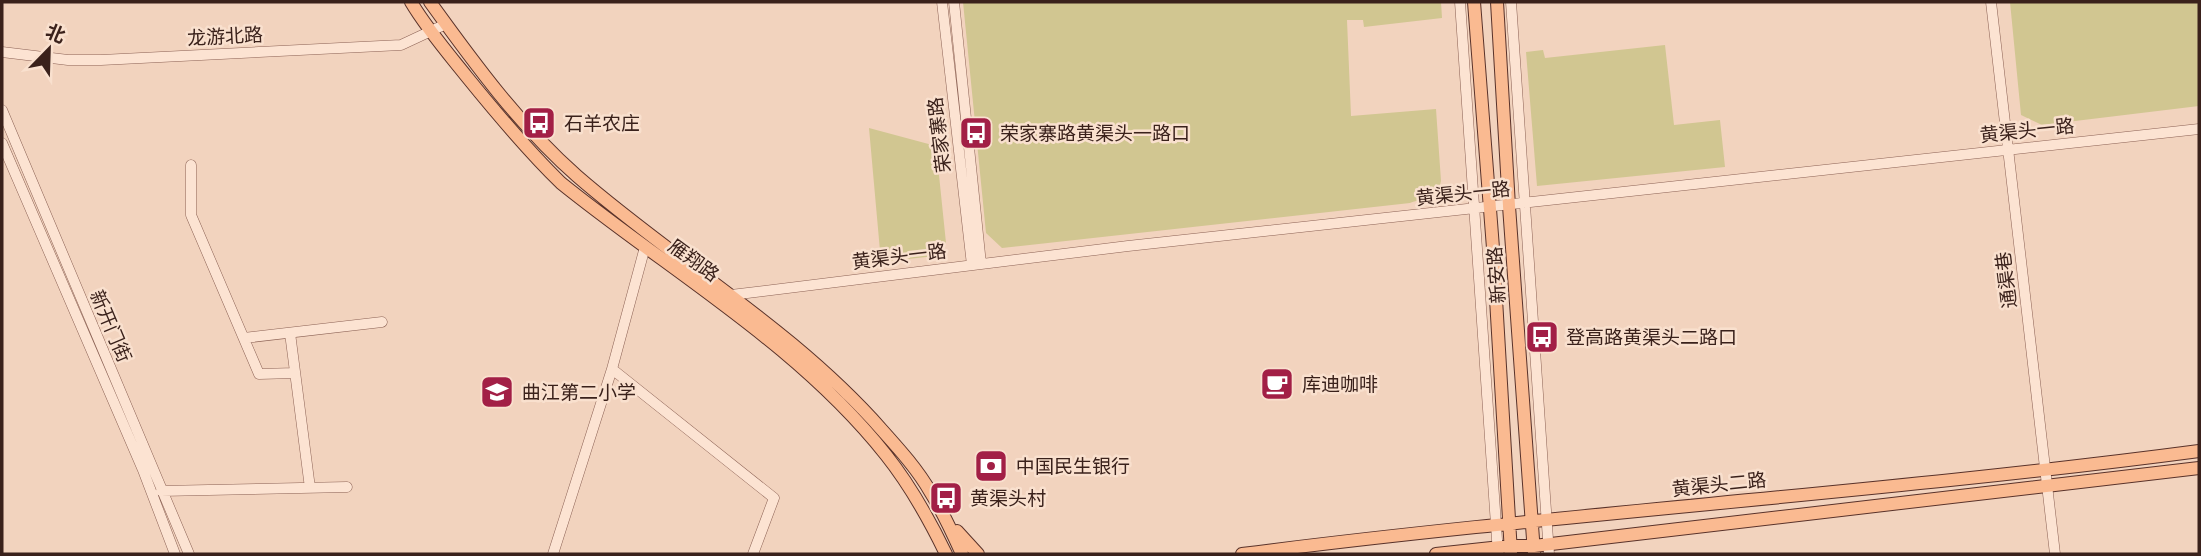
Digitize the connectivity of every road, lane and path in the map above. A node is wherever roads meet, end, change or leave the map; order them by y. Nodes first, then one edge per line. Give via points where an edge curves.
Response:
1 (411, 2) edge
2 (430, 2) edge
3 (942, 2) edge
4 (954, 2) edge
5 (1460, 2) edge
6 (1474, 2) edge
7 (1497, 2) edge
8 (1511, 2) edge
9 (1991, 2) edge
10 (446, 24) junction
11 (430, 32) junction
12 (2, 52) edge
13 (2, 110) edge
14 (2199, 129) edge
15 (2, 143) edge
16 (2008, 150) junction
17 (191, 165) dead end
18 (1525, 204) junction
19 (1509, 206) junction
20 (1488, 208) junction
21 (1474, 210) junction
22 (645, 247) junction
23 (976, 264) junction
24 (731, 295) junction
25 (382, 322) dead end
26 (290, 333) junction
27 (244, 338) junction
28 (612, 369) junction
29 (295, 373) junction
30 (2199, 451) edge
31 (2199, 468) edge
32 (2046, 471) junction
33 (2048, 486) junction
34 (346, 487) dead end
35 (310, 488) junction
36 (161, 491) junction
37 (943, 515) junction
38 (1539, 521) junction
39 (1503, 524) junction
40 (1549, 549) edge
41 (1504, 550) edge
42 (1534, 550) edge
43 (175, 554) edge
44 (188, 554) edge
45 (553, 554) edge
46 (753, 554) edge
47 (946, 554) edge
48 (962, 554) edge
49 (978, 554) edge
50 (1242, 554) edge
51 (1436, 554) edge
52 (2055, 554) edge

1 - 11 main road, 雁翔路
2 - 10 main road, 雁翔路
3 - 23 street, 荣家寨路
4 - 23 street, 荣家寨路
5 - 21 street
6 - 20 main road, 新安路
7 - 19 main road, 新安路
8 - 18 street
9 - 16 street, 通渠巷
10 - 11 street, 龙游北路
10 - 24 main road, 雁翔路 via 557,158
11 - 12 street, 龙游北路 via 401,44 101,60
11 - 22 main road, 雁翔路 via 538,161
13 - 36 street, 新开门街
14 - 16 street, 黄渠头一路
15 - 43 street, 新开门街
16 - 18 street, 黄渠头一路
16 - 32 street, 通渠巷
17 - 27 street via 191,215
18 - 19 street, 黄渠头一路
18 - 38 street
19 - 20 street, 黄渠头一路
19 - 38 main road, 新安路
20 - 21 street, 黄渠头一路
20 - 39 main road, 新安路
21 - 23 street, 黄渠头一路
21 - 39 street
22 - 28 street
22 - 47 main road, 雁翔路 via 762,335 853,417 902,477
23 - 24 street, 黄渠头一路
24 - 37 main road, 雁翔路 via 866,411 921,477
25 - 26 street
26 - 27 street
26 - 29 street
27 - 29 street via 259,374
28 - 45 street
28 - 46 street via 774,498
29 - 35 street
30 - 32 main road, 黄渠头二路
31 - 33 main road, 黄渠头二路
32 - 33 street, 通渠巷
32 - 38 main road, 黄渠头二路
33 - 40 main road, 黄渠头二路
33 - 52 street, 通渠巷
34 - 35 street
35 - 36 street
36 - 44 street, 新开门街
37 - 48 main road, 雁翔路
37 - 49 main road
38 - 39 main road, 黄渠头二路
38 - 40 street
38 - 42 main road, 新安路
39 - 41 main road, 新安路
39 - 50 main road, 黄渠头二路
40 - 42 main road, 黄渠头二路
41 - 42 main road, 黄渠头二路
41 - 51 main road, 黄渠头二路

